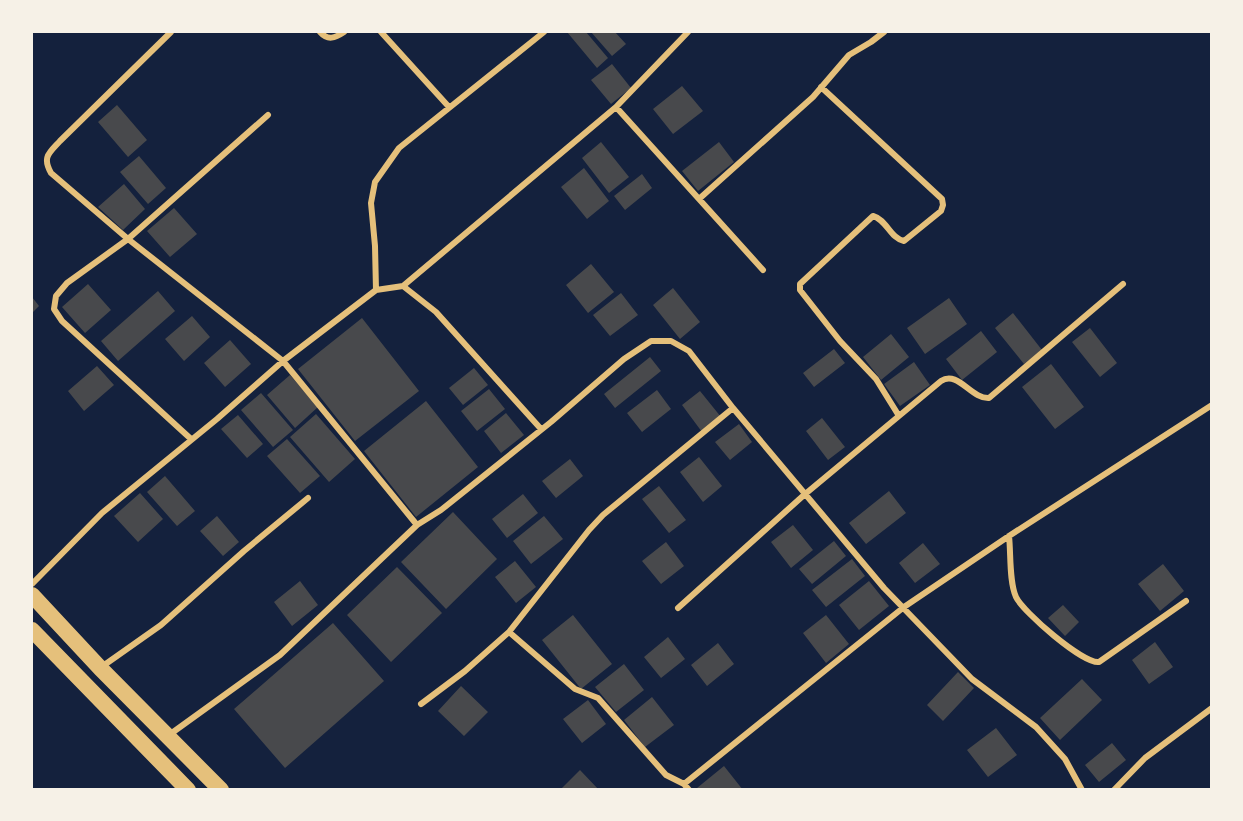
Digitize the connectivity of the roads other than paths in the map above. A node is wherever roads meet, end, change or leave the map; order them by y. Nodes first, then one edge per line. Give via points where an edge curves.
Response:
1 (171, 32) edge
2 (320, 32) edge
3 (344, 32) edge
4 (381, 32) edge
5 (544, 32) edge
6 (688, 32) edge
7 (884, 32) edge
8 (821, 87) junction
9 (449, 107) junction
10 (616, 107) junction
11 (268, 115) dead end
12 (699, 199) junction
13 (128, 238) junction
14 (763, 270) dead end
15 (1123, 284) dead end
16 (403, 286) junction
17 (376, 290) junction
18 (283, 361) junction
19 (1212, 405) edge
20 (733, 408) junction
21 (899, 416) junction
22 (541, 429) junction
23 (191, 439) junction
24 (804, 495) junction
25 (308, 498) dead end
26 (417, 525) junction
27 (1009, 536) junction
28 (32, 584) edge
29 (32, 595) edge
30 (1186, 601) dead end
31 (904, 607) junction
32 (678, 608) dead end
33 (32, 630) edge
34 (509, 632) junction
35 (100, 668) junction
36 (421, 704) dead end
37 (1212, 708) edge
38 (168, 735) junction
39 (686, 787) edge
40 (188, 789) edge
41 (221, 789) edge
42 (1082, 789) edge
43 (1114, 789) edge

1 - 13 street via 47,154 46,164 51,173
2 - 3 street via 335,38
4 - 9 street
5 - 9 street
6 - 10 street
7 - 8 street via 849,55
8 - 12 street
8 - 21 street via 942,199 941,211 904,241 873,216 800,284 800,290 840,341 876,379
9 - 17 street via 399,148 375,182 370,203
10 - 12 street
10 - 16 street
11 - 13 street
12 - 14 street
13 - 18 street
13 - 23 street via 67,283 56,296 54,309 62,321
15 - 21 street via 989,398 977,396 952,378 946,378
16 - 17 street
16 - 22 street via 436,312
17 - 18 street
18 - 23 street
18 - 26 street
19 - 27 street
20 - 22 street via 689,351 672,340 651,341
20 - 24 street
20 - 34 street via 603,515
21 - 24 street
22 - 26 street
23 - 28 street via 102,513
24 - 31 street
24 - 32 street
25 - 35 street via 161,625
26 - 38 street via 280,655
27 - 30 street via 1013,589 1018,601 1055,637 1090,661 1099,662
27 - 31 street
29 - 35 highway
31 - 39 street
31 - 42 street via 972,679 1036,727 1065,759
33 - 40 highway
34 - 36 street via 465,672
34 - 39 street via 575,689 598,699 666,775
35 - 38 highway
37 - 43 street via 1145,758
38 - 41 highway

